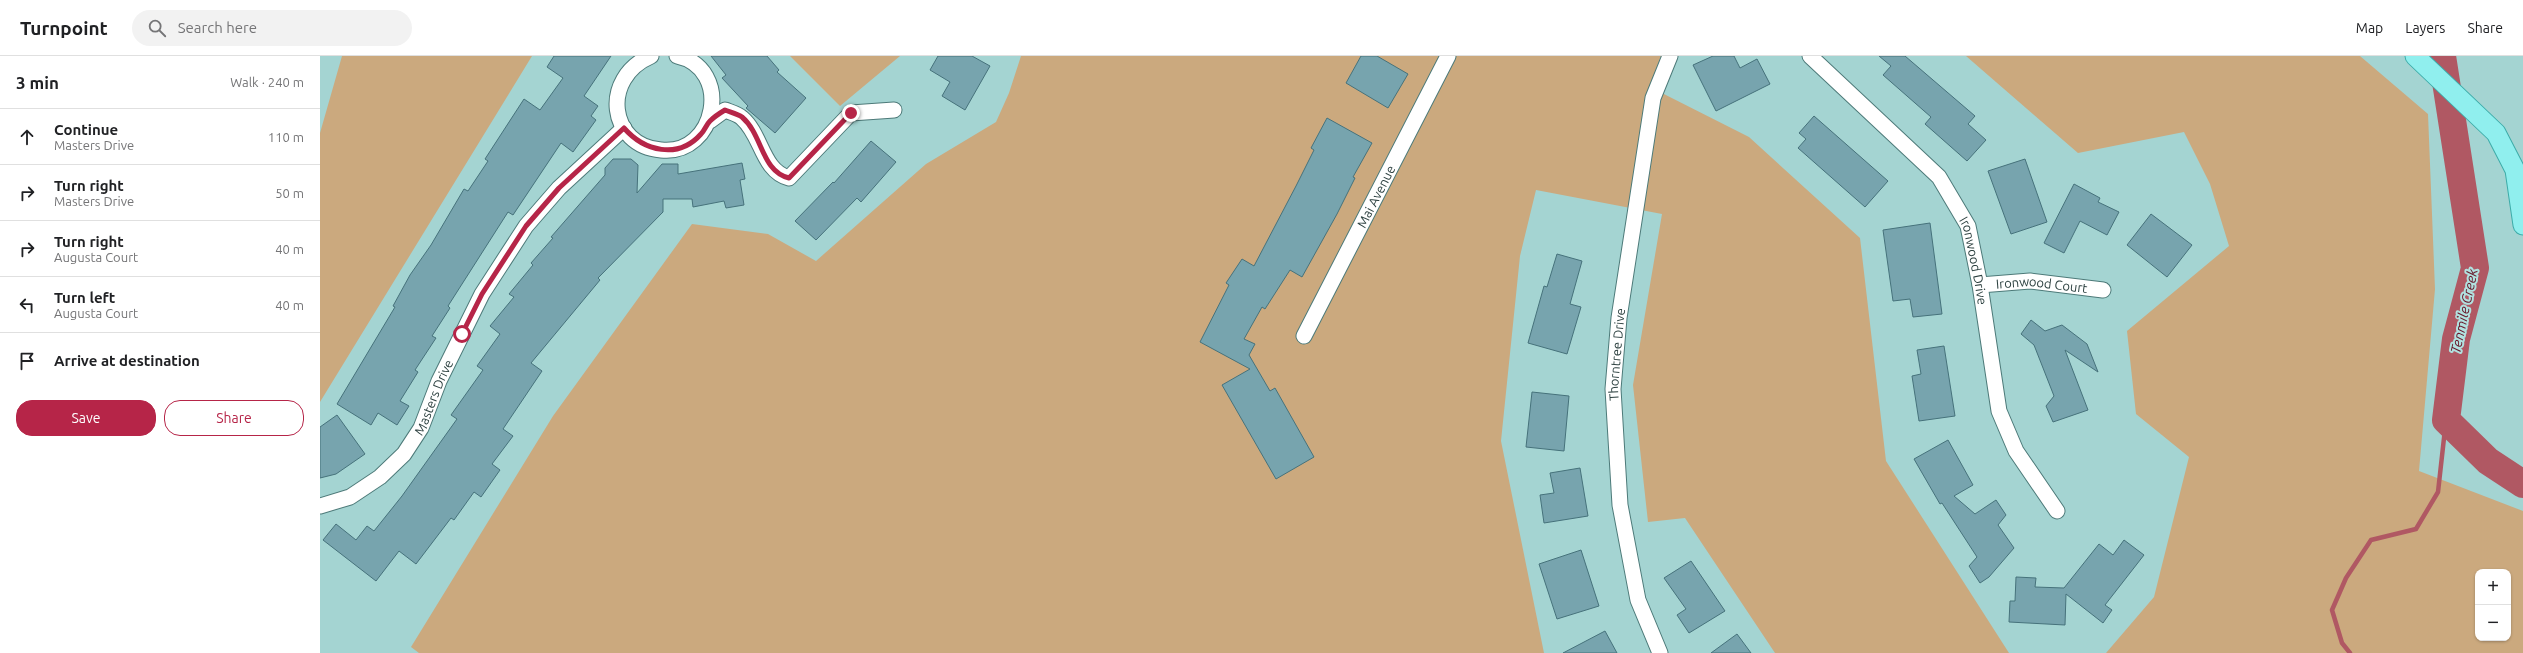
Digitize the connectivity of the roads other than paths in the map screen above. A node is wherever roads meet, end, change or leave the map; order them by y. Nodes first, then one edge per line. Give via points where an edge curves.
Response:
1 (651, 56) edge
2 (677, 56) edge
3 (1448, 56) edge
4 (1670, 56) edge
5 (1810, 56) edge
6 (2415, 56) edge
7 (894, 110) dead end
8 (710, 121) junction
9 (624, 128) junction
10 (2523, 224) edge
11 (1980, 285) junction
12 (2103, 290) dead end
13 (1304, 336) dead end
14 (320, 506) edge
15 (2057, 511) dead end
16 (1660, 653) edge

1 - 9 street via 627,71 620,84 617,107
2 - 8 street via 696,65 706,77 712,91
3 - 13 street, Mai Avenue
4 - 16 street, Thorntree Drive via 1652,106 1619,318 1612,389 1620,506 1638,600
5 - 11 street, Ironwood Drive via 1939,177 1968,226
6 - 10 main road via 2496,133 2515,170
7 - 8 street via 851,113 789,178 779,175 769,166 762,145 741,116 725,110
8 - 9 street via 702,134 690,144 669,150 647,147 634,139
9 - 14 street, Masters Drive via 559,188 526,226 482,294 439,381 421,428 404,454 380,477 350,497
11 - 12 street, Ironwood Court via 2030,281
11 - 15 street, Ironwood Drive via 1999,411 2016,451

